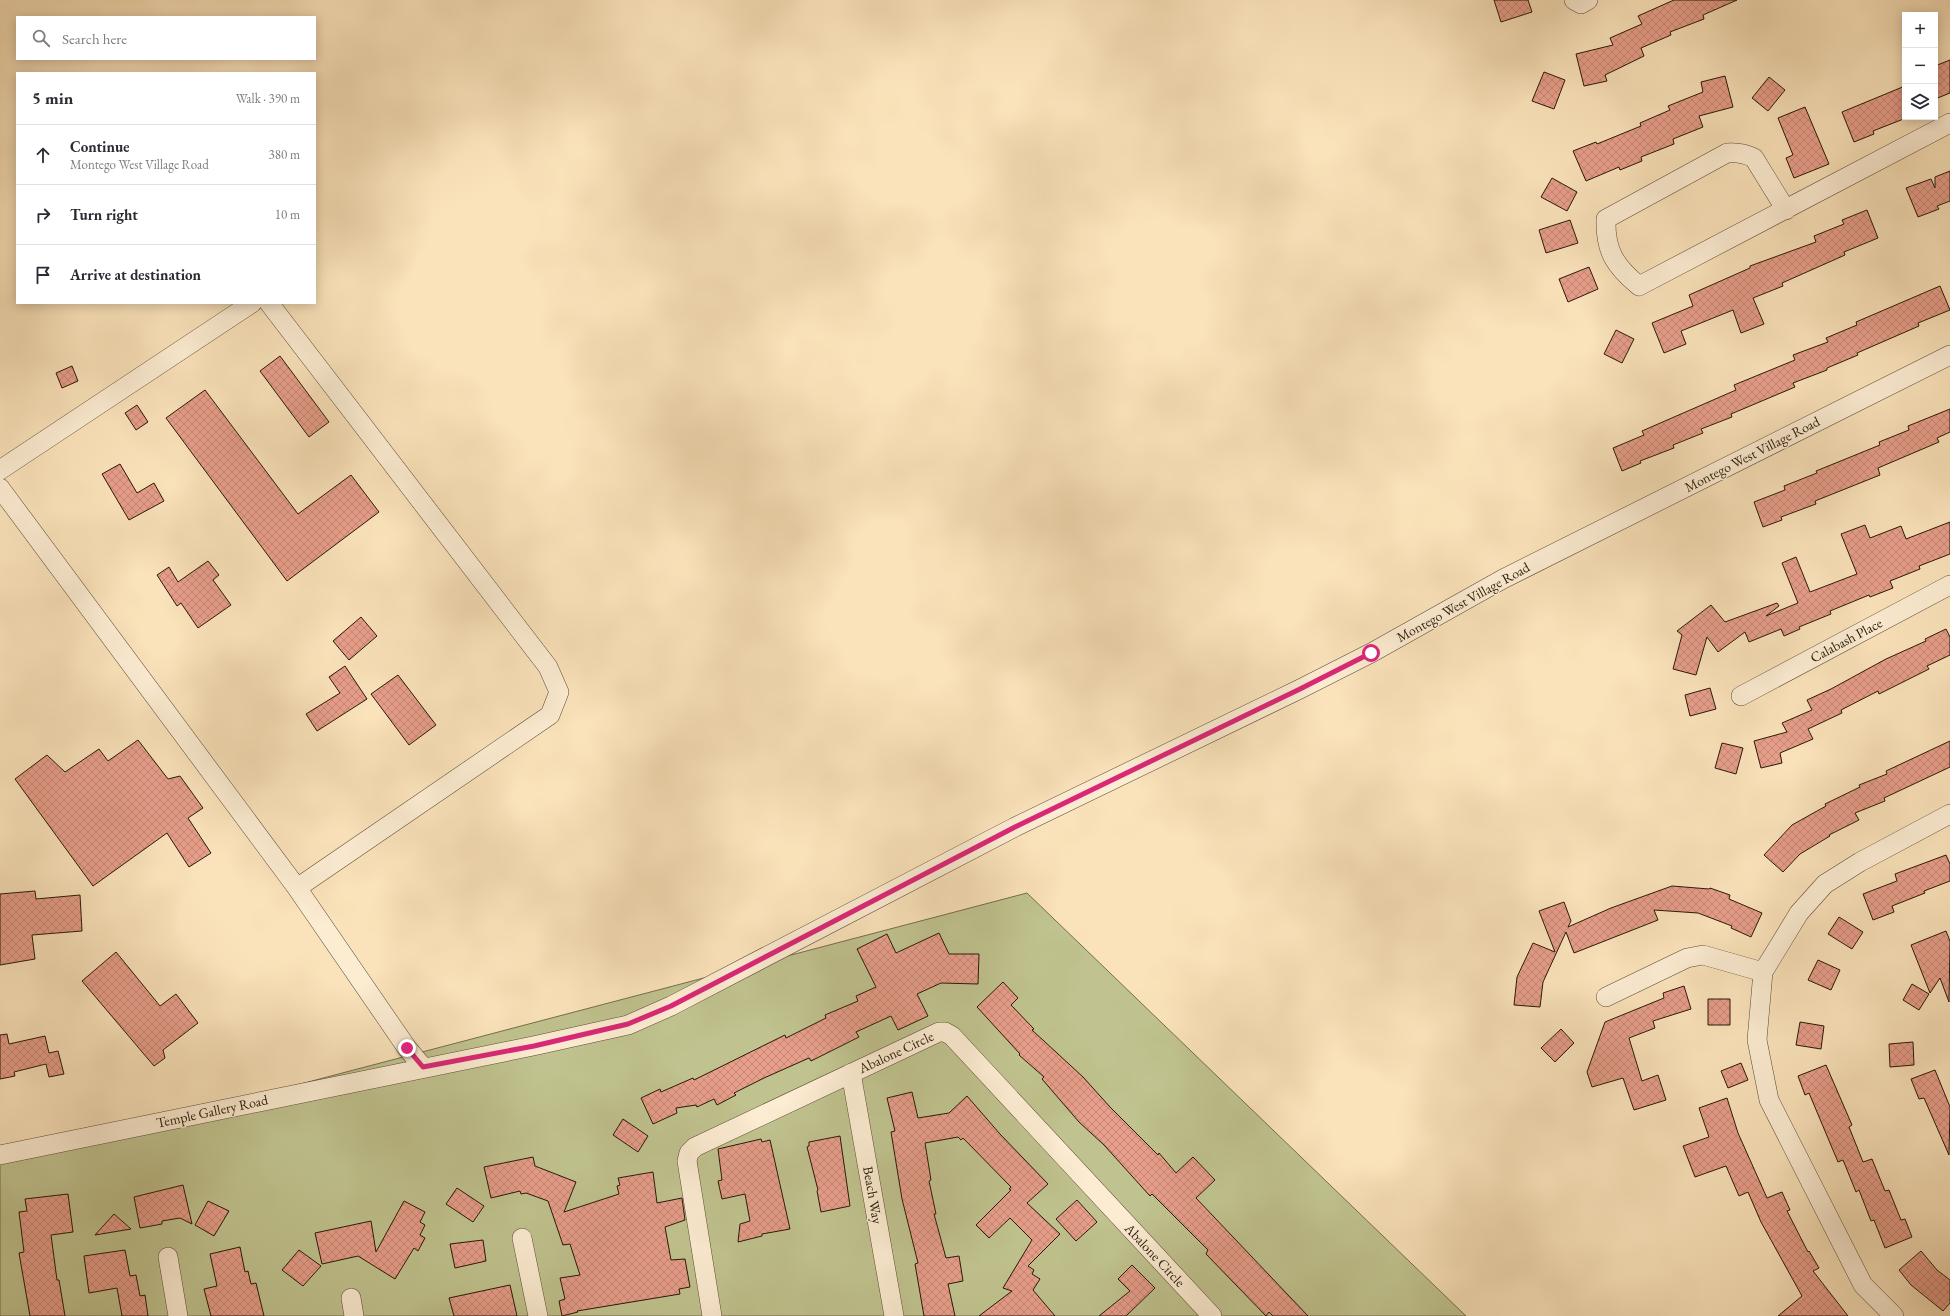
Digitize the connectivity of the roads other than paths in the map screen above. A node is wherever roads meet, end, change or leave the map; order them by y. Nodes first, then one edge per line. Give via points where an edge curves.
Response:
1 (1574, 0) edge
2 (1588, 0) edge
3 (1950, 123) edge
4 (1786, 210) junction
5 (250, 304) edge
6 (270, 304) edge
7 (1950, 355) edge
8 (0, 470) edge
9 (0, 488) edge
10 (1950, 585) edge
11 (1741, 696) dead end
12 (1950, 814) edge
13 (297, 888) junction
14 (1763, 972) junction
15 (1606, 997) dead end
16 (423, 1067) junction
17 (851, 1073) junction
18 (0, 1155) edge
19 (522, 1238) dead end
20 (168, 1257) dead end
21 (178, 1316) edge
22 (538, 1316) edge
23 (712, 1316) edge
24 (894, 1316) edge
25 (1212, 1316) edge
26 (1894, 1316) edge

1 - 2 street via 1581,4
3 - 4 street
4 - 4 street via 1754,158 1736,152 1727,153 1606,218 1605,237 1612,256 1623,273 1639,286
5 - 8 street
6 - 13 street via 548,667 559,692 550,715
7 - 16 street, Montego West Village Road via 1503,579 1371,653 1300,689 1015,827 671,1006 628,1024 534,1046
9 - 13 street
10 - 11 street, Calabash Place
12 - 14 street via 1860,862 1826,884 1799,913
13 - 16 street via 407,1048
14 - 15 street via 1703,955 1687,958
14 - 26 street via 1757,1040 1769,1100 1863,1285
16 - 18 street, Temple Gallery Road
17 - 23 street, Abalone Circle via 695,1148 690,1153 687,1161
17 - 24 street, Beach Way
17 - 25 street, Abalone Circle via 939,1032 952,1036
19 - 22 street
20 - 21 street

